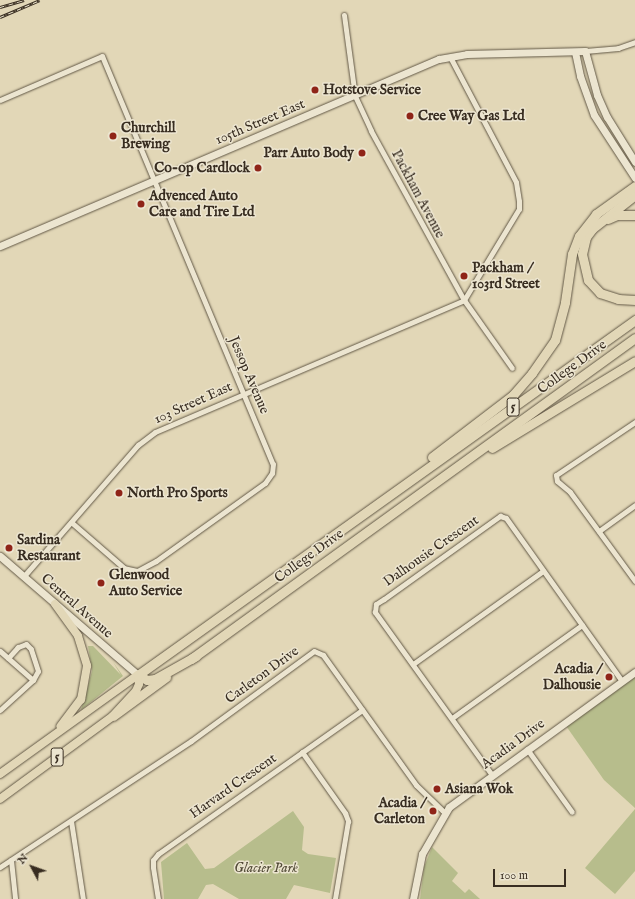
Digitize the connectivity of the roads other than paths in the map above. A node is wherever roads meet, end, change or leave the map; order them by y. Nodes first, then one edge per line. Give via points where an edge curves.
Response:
1 (344, 15) dead end
2 (635, 42) edge
3 (585, 51) junction
4 (576, 52) junction
5 (450, 57) junction
6 (355, 96) junction
7 (0, 100) edge
8 (635, 162) edge
9 (635, 178) edge
10 (154, 181) junction
11 (635, 186) edge
12 (635, 195) edge
13 (635, 215) edge
14 (600, 222) junction
15 (0, 246) edge
16 (464, 300) junction
17 (635, 300) edge
18 (635, 320) edge
19 (635, 338) edge
20 (635, 361) edge
21 (512, 368) dead end
22 (244, 394) junction
23 (635, 422) edge
24 (436, 482) junction
25 (391, 493) junction
26 (635, 505) edge
27 (71, 522) junction
28 (599, 531) junction
29 (0, 556) edge
30 (543, 571) junction
31 (24, 576) junction
32 (635, 581) edge
33 (56, 604) junction
34 (582, 625) junction
35 (0, 651) edge
36 (196, 656) junction
37 (8, 658) junction
38 (413, 664) junction
39 (635, 672) edge
40 (138, 676) junction
41 (33, 680) junction
42 (622, 681) junction
43 (0, 710) edge
44 (362, 710) junction
45 (113, 716) junction
46 (452, 718) junction
47 (41, 744) junction
48 (527, 749) junction
49 (302, 752) junction
50 (0, 774) edge
51 (492, 774) junction
52 (0, 799) edge
53 (444, 812) junction
54 (572, 812) dead end
55 (71, 821) junction
56 (11, 860) junction
57 (0, 867) edge
58 (15, 899) edge
59 (83, 899) edge
60 (158, 899) edge
61 (335, 899) edge
62 (413, 899) edge

1 - 6 street, Packham Avenue
2 - 3 street via 618,48
3 - 4 street, 105th Street East
3 - 8 street via 595,89 607,117
4 - 5 street, 105th Street East via 474,54
4 - 9 street via 580,76 594,114
5 - 6 street, 105th Street East via 439,59
5 - 16 street via 516,182 520,201 518,209
6 - 10 street, 105th Street East
6 - 16 street, Packham Avenue via 394,177
7 - 10 street, Jessop Avenue via 102,56
10 - 15 street, 105th Street East
10 - 22 street, Jessop Avenue
11 - 25 highway via 596,214 579,236 572,254 565,302 555,340 532,373 513,395 401,481
12 - 14 highway
13 - 14 highway via 617,215
14 - 17 highway via 586,237 582,254 588,280 600,293 618,299
16 - 21 street, Packham Avenue
16 - 22 street, 103 Street East
18 - 25 highway, College Drive / 5
19 - 24 highway, College Drive / 5
20 - 24 highway
22 - 27 street, 103 Street East via 155,432 138,445
22 - 27 street, Jessop Avenue via 273,464 272,474 265,484 156,561 137,571 124,568
23 - 28 street via 556,475 557,480 570,492
24 - 36 highway, College Drive / 5
25 - 40 highway, College Drive / 5
26 - 28 street
27 - 31 street, 103 Street East
28 - 32 street
29 - 31 street, Central Avenue
30 - 34 street, Dalhousie Crescent
30 - 38 street
30 - 38 street, Dalhousie Crescent via 506,518 500,516 376,604 375,612
31 - 33 street, Central Avenue
33 - 40 street, Central Avenue
33 - 47 main road via 78,636 88,666 81,699 68,719
34 - 42 street, Dalhousie Crescent
34 - 46 street
35 - 37 street
36 - 40 highway via 155,678 147,680
36 - 45 highway, College Drive / 5
37 - 41 street
37 - 41 street via 22,644 29,646 38,665
38 - 46 street, Dalhousie Crescent
39 - 42 street, Acadia Drive
40 - 45 main road via 139,684 136,691
40 - 47 main road, College Drive / 5
41 - 43 street
42 - 48 street, Acadia Drive
44 - 49 street, Harvard Crescent
44 - 53 street, Carleton Drive via 416,785
44 - 55 street, Carleton Drive via 323,655 314,652 191,741
45 - 52 main road, College Drive / 5
46 - 51 street, Dalhousie Crescent
47 - 50 main road, College Drive / 5
48 - 51 street, Acadia Drive
48 - 54 street
49 - 60 street, Harvard Crescent via 158,854 153,860
49 - 61 street via 348,821
51 - 53 street, Acadia Drive
53 - 62 street, Acadia Drive via 422,854
55 - 56 street, Carleton Drive
55 - 59 street
56 - 57 street, Carleton Drive
56 - 58 street

